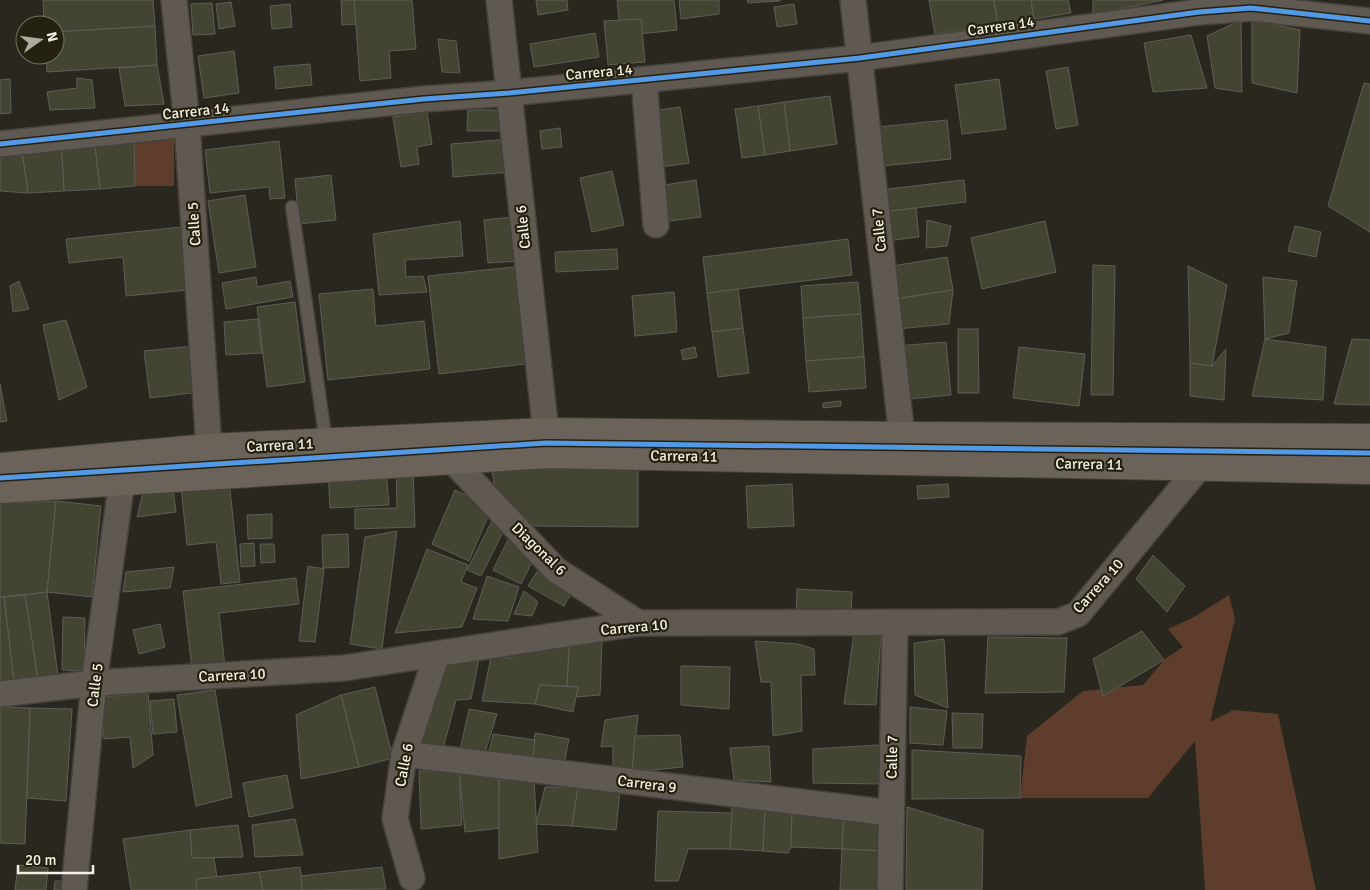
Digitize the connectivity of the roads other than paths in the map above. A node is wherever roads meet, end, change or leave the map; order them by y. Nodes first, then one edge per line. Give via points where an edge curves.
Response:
1 (174, 0) edge
2 (499, 0) edge
3 (853, 0) edge
4 (1199, 6) edge
5 (1370, 21) edge
6 (860, 58) junction
7 (644, 80) junction
8 (509, 93) junction
9 (187, 124) junction
10 (0, 144) edge
11 (292, 207) dead end
12 (656, 225) dead end
13 (1370, 438) edge
14 (326, 442) junction
15 (546, 443) junction
16 (209, 448) junction
17 (904, 448) junction
18 (452, 460) junction
19 (1200, 466) junction
20 (0, 467) edge
21 (1370, 470) edge
22 (122, 480) junction
23 (0, 490) edge
24 (638, 623) junction
25 (895, 624) junction
26 (437, 654) junction
27 (94, 683) junction
28 (0, 694) edge
29 (404, 754) junction
30 (891, 813) junction
31 (412, 878) dead end
32 (74, 890) edge
33 (890, 890) edge

1 - 9 street, Calle 5
2 - 8 street, Calle 6
3 - 6 street, Calle 7
4 - 5 street, Carrera 14 via 1251,8
4 - 6 street, Carrera 14
6 - 7 street, Carrera 14
6 - 17 street, Calle 7
7 - 8 street, Carrera 14
7 - 12 street
8 - 9 street, Carrera 14
8 - 15 street, Calle 6
9 - 10 street, Carrera 14
9 - 16 street, Calle 5
11 - 14 lane
13 - 17 main road, Carrera 11
14 - 15 main road, Carrera 11
14 - 16 main road, Carrera 11
15 - 17 main road, Carrera 11
15 - 18 main road, Carrera 11
16 - 20 main road, Carrera 11
17 - 19 main road, Carrera 11
18 - 22 main road, Carrera 11
18 - 24 street, Diagonal 6 via 556,570
19 - 21 main road, Carrera 11
19 - 25 street, Carrera 10 via 1078,614 1058,622
22 - 23 main road, Carrera 11
22 - 27 street, Calle 5
24 - 25 street, Carrera 10
24 - 26 street, Carrera 10
25 - 30 street, Calle 7
26 - 27 street, Carrera 10 via 344,668
26 - 29 street, Calle 6
27 - 28 street, Carrera 10
27 - 32 street, Calle 5
29 - 30 street, Carrera 9
29 - 31 street, Calle 6 via 395,819
30 - 33 street, Calle 7

